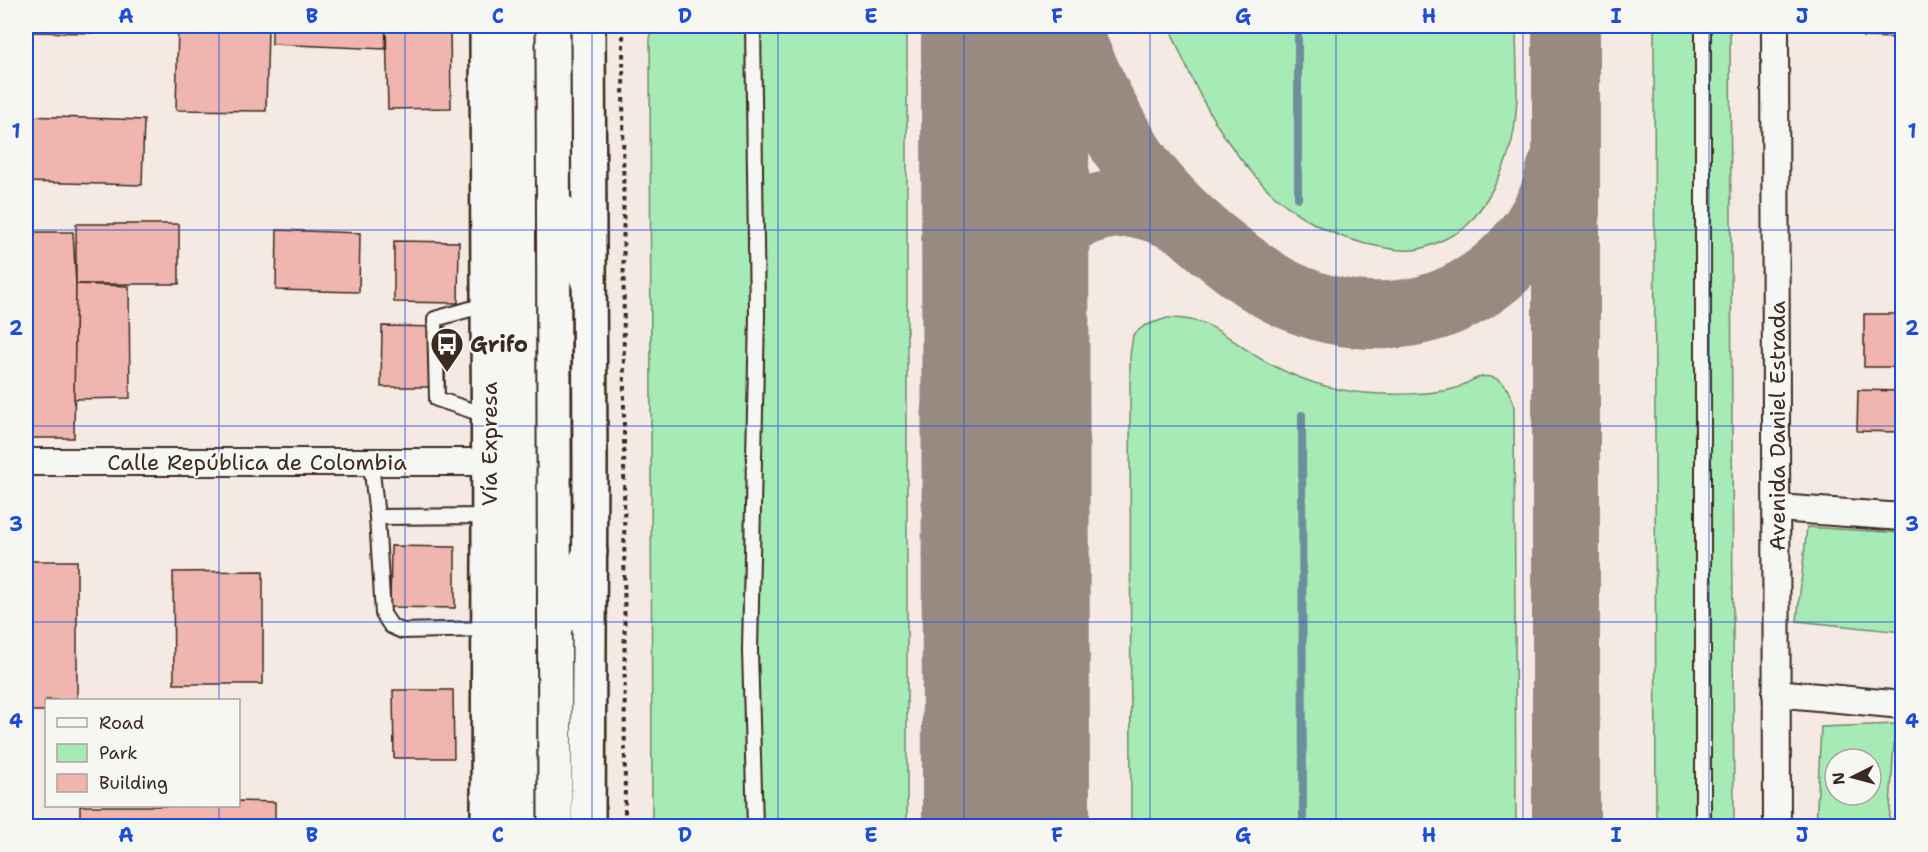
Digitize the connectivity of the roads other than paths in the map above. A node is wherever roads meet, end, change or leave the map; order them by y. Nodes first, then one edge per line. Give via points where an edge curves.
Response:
1 (487, 26) edge
2 (518, 26) edge
3 (554, 26) edge
4 (588, 26) edge
5 (753, 26) edge
6 (1703, 26) edge
7 (1775, 26) edge
8 (554, 192) junction
9 (519, 197) junction
10 (589, 285) junction
11 (489, 295) junction
12 (489, 417) junction
13 (26, 462) edge
14 (488, 462) junction
15 (371, 463) junction
16 (1778, 508) junction
17 (489, 516) junction
18 (377, 517) junction
19 (1902, 517) edge
20 (590, 552) junction
21 (504, 630) junction
22 (555, 632) junction
23 (1776, 693) junction
24 (1902, 705) edge
25 (488, 826) edge
26 (520, 826) edge
27 (555, 826) edge
28 (588, 826) edge
29 (755, 826) edge
30 (1703, 826) edge
31 (1777, 826) edge

1 - 11 main road, Vía Expresa
2 - 9 main road, Vía Expresa
3 - 8 main road
4 - 10 main road
5 - 29 lane via 757,315 750,651
6 - 30 lane
7 - 16 street, Avenida Daniel Estrada
8 - 10 main road
8 - 22 main road
9 - 11 main road
9 - 21 main road, Vía Expresa
10 - 20 main road
11 - 12 main road, Vía Expresa
11 - 12 lane via 435,319 437,399
12 - 14 main road, Vía Expresa
13 - 15 street, Calle República de Colombia
14 - 15 street, Calle República de Colombia
14 - 17 main road, Vía Expresa
15 - 18 lane
16 - 19 street
16 - 23 street, Avenida Daniel Estrada
17 - 18 lane
17 - 21 main road, Vía Expresa via 489,553
18 - 21 lane via 383,614 391,626 402,631
20 - 22 main road
20 - 28 main road
21 - 25 main road, Vía Expresa
21 - 26 main road, Vía Expresa
22 - 27 main road
23 - 24 street
23 - 31 street, Avenida Daniel Estrada

